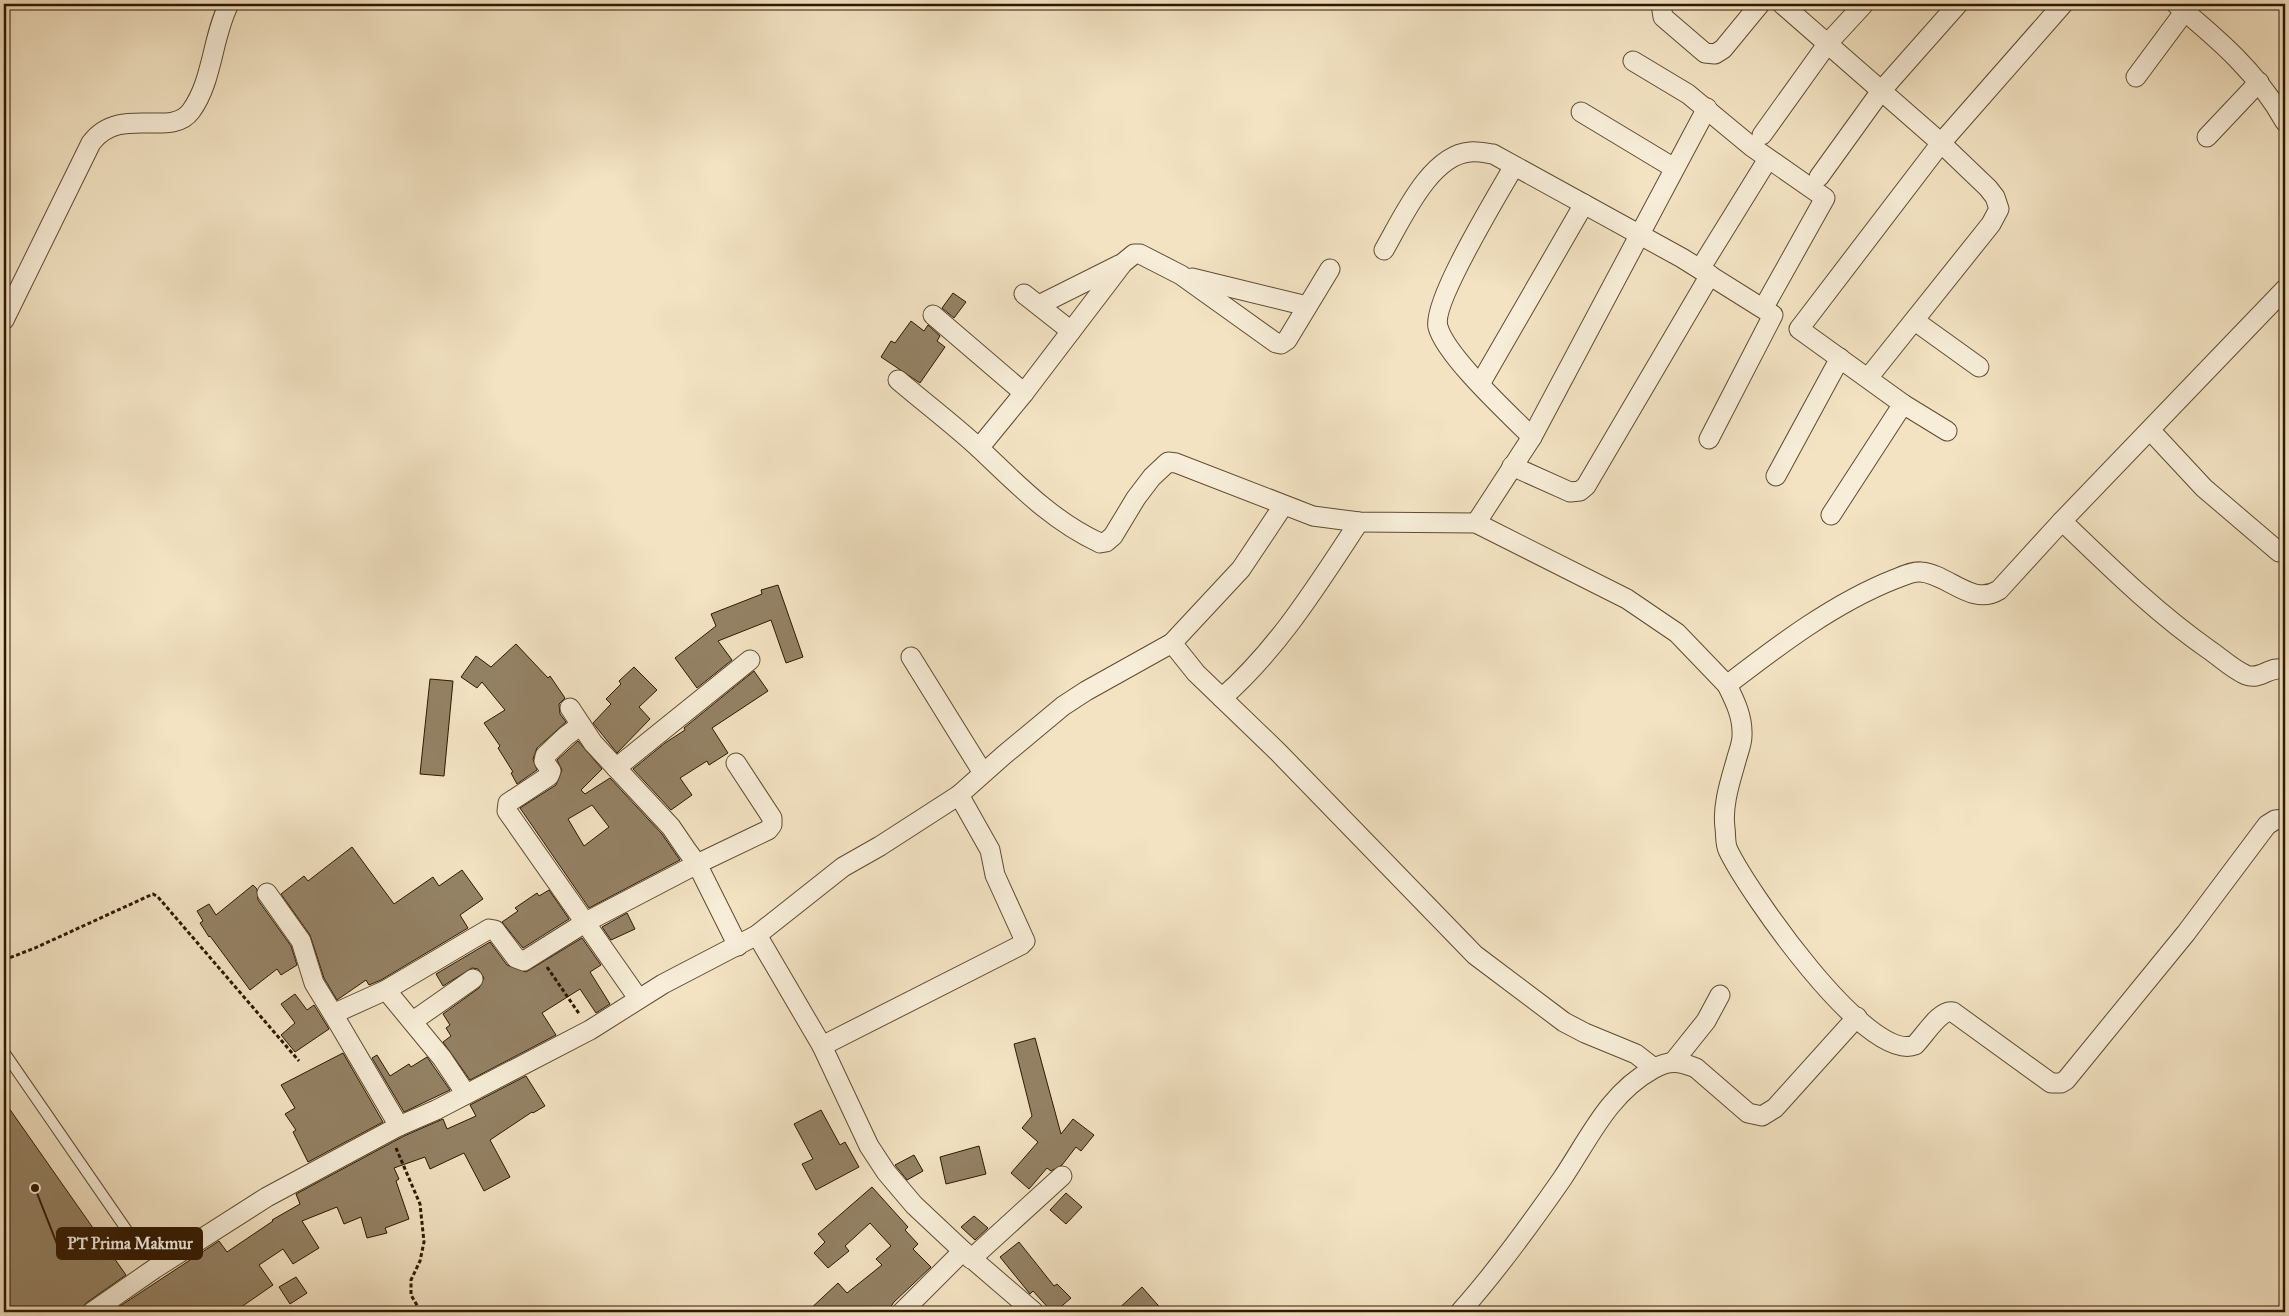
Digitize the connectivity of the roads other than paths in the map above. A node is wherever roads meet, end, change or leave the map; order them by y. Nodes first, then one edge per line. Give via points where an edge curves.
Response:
1 (229, 4) edge
2 (1661, 4) edge
3 (1760, 4) edge
4 (1782, 4) edge
5 (1864, 4) edge
6 (1958, 4) edge
7 (2063, 4) edge
8 (2181, 7) edge
9 (1828, 44) junction
10 (1633, 61) dead end
11 (2136, 77) dead end
12 (2259, 82) junction
13 (1881, 91) junction
14 (1707, 108) junction
15 (1581, 112) dead end
16 (2285, 122) edge
17 (1762, 134) dead end
18 (2207, 138) dead end
19 (1941, 143) junction
20 (1768, 159) junction
21 (1514, 166) junction
22 (1674, 168) junction
23 (1819, 178) dead end
24 (1584, 204) junction
25 (1638, 234) junction
26 (1384, 250) dead end
27 (1123, 263) junction
28 (1330, 269) dead end
29 (1705, 272) junction
30 (1181, 275) junction
31 (2285, 290) edge
32 (1307, 306) junction
33 (1764, 307) junction
34 (933, 315) dead end
35 (4, 320) edge
36 (1915, 321) junction
37 (1071, 331) junction
38 (1840, 358) junction
39 (1979, 368) dead end
40 (1868, 378) junction
41 (898, 380) dead end
42 (1480, 384) junction
43 (1024, 393) junction
44 (1903, 404) junction
45 (1947, 430) dead end
46 (2150, 430) junction
47 (1532, 437) junction
48 (1710, 439) dead end
49 (979, 448) junction
50 (1512, 466) junction
51 (1776, 476) dead end
52 (1283, 506) junction
53 (1831, 515) dead end
54 (2062, 521) junction
55 (1359, 522) junction
56 (1476, 523) junction
57 (2279, 552) dead end
58 (1172, 643) junction
59 (911, 657) dead end
60 (750, 660) dead end
61 (2285, 670) edge
62 (1727, 686) junction
63 (1222, 698) junction
64 (570, 708) dead end
65 (581, 725) junction
66 (736, 763) dead end
67 (616, 768) junction
68 (983, 773) junction
69 (959, 795) junction
70 (2285, 819) edge
71 (696, 864) junction
72 (267, 893) dead end
73 (586, 922) junction
74 (756, 935) junction
75 (738, 946) junction
76 (473, 979) dead end
77 (386, 990) junction
78 (1720, 995) dead end
79 (638, 998) junction
80 (333, 1014) junction
81 (1857, 1017) junction
82 (413, 1021) junction
83 (822, 1046) junction
84 (4, 1052) edge
85 (1674, 1061) junction
86 (1654, 1068) junction
87 (466, 1094) junction
88 (394, 1129) junction
89 (1062, 1176) dead end
90 (135, 1242) dead end
91 (967, 1255) junction
92 (92, 1312) edge
93 (902, 1312) edge
94 (1034, 1312) edge
95 (1460, 1312) edge

1 - 35 street via 191,112 175,122 108,127 91,143
2 - 3 street via 1663,17 1705,53 1715,54 1723,49
4 - 9 street
5 - 9 street
6 - 13 street
7 - 19 street
8 - 11 street
8 - 12 street via 2238,57
9 - 13 street
9 - 17 street
10 - 14 street
12 - 16 street
12 - 18 street
13 - 19 street
13 - 23 street
14 - 20 street
14 - 22 street
15 - 22 street
19 - 36 street via 1988,188 1999,210
19 - 38 street via 1798,329
20 - 29 street
20 - 33 street via 1825,198
21 - 24 street
21 - 26 street via 1493,154 1470,152 1456,155 1437,167 1412,201
21 - 42 street via 1463,256 1437,324 1442,338
22 - 25 street
24 - 25 street
24 - 42 street
25 - 29 street
25 - 47 street
27 - 30 street via 1137,253
27 - 37 street
27 - 37 street via 1032,300
28 - 32 street
29 - 33 street
29 - 50 street via 1586,486 1580,491 1570,492
30 - 32 street
30 - 32 street via 1276,343 1287,340
31 - 46 street
33 - 48 street via 1773,315
34 - 43 street
36 - 39 street
36 - 40 street
37 - 43 street
38 - 40 street
38 - 51 street
40 - 44 street
41 - 49 street
42 - 47 street
43 - 49 street
44 - 45 street
44 - 53 street
46 - 54 street
46 - 57 street via 2204,488
47 - 50 street
49 - 52 street via 1057,519 1100,543 1113,536 1136,498 1168,462
50 - 56 street
52 - 55 street via 1313,516
52 - 58 street via 1241,569
54 - 61 street via 2162,615 2240,672 2258,676 2278,668
54 - 62 street via 1991,595 1973,594 1921,572 1909,574 1844,604 1769,653
55 - 56 street
55 - 63 street via 1283,634 1240,683
56 - 62 street via 1627,599 1677,633
58 - 63 street
58 - 68 street via 1063,706
59 - 68 street
60 - 67 street
62 - 81 street via 1737,705 1742,738 1728,792 1724,823 1727,848 1742,876 1794,948 1826,989
63 - 86 street via 1475,955 1564,1022 1636,1054
64 - 65 street
65 - 67 street
65 - 73 street via 545,756 544,761 551,771 549,776 508,802 506,807
66 - 71 street via 772,818 772,826
67 - 71 street via 671,827
68 - 69 street
69 - 74 street via 843,866
69 - 83 street via 990,850 995,875 1024,943
70 - 81 street via 2267,825 2186,933 2061,1083 2051,1083 1953,1012 1941,1014 1924,1036 1910,1047 1881,1038
71 - 73 street
71 - 75 street
72 - 80 street via 301,942 314,983
73 - 77 street via 524,961 516,958 495,930 489,929
73 - 79 street
74 - 75 street
74 - 83 street
75 - 79 street
76 - 82 street
77 - 80 street
77 - 82 street
78 - 85 street via 1706,1022
79 - 87 street via 590,1030
80 - 88 street
81 - 85 street via 1775,1108 1762,1116 1748,1113 1696,1068
82 - 87 street
83 - 91 street via 886,1172 914,1205
84 - 90 lane
85 - 86 street
86 - 95 street via 1612,1102 1535,1218 1489,1280
87 - 88 street
88 - 92 street via 267,1197
89 - 91 street
91 - 93 street
91 - 94 street

